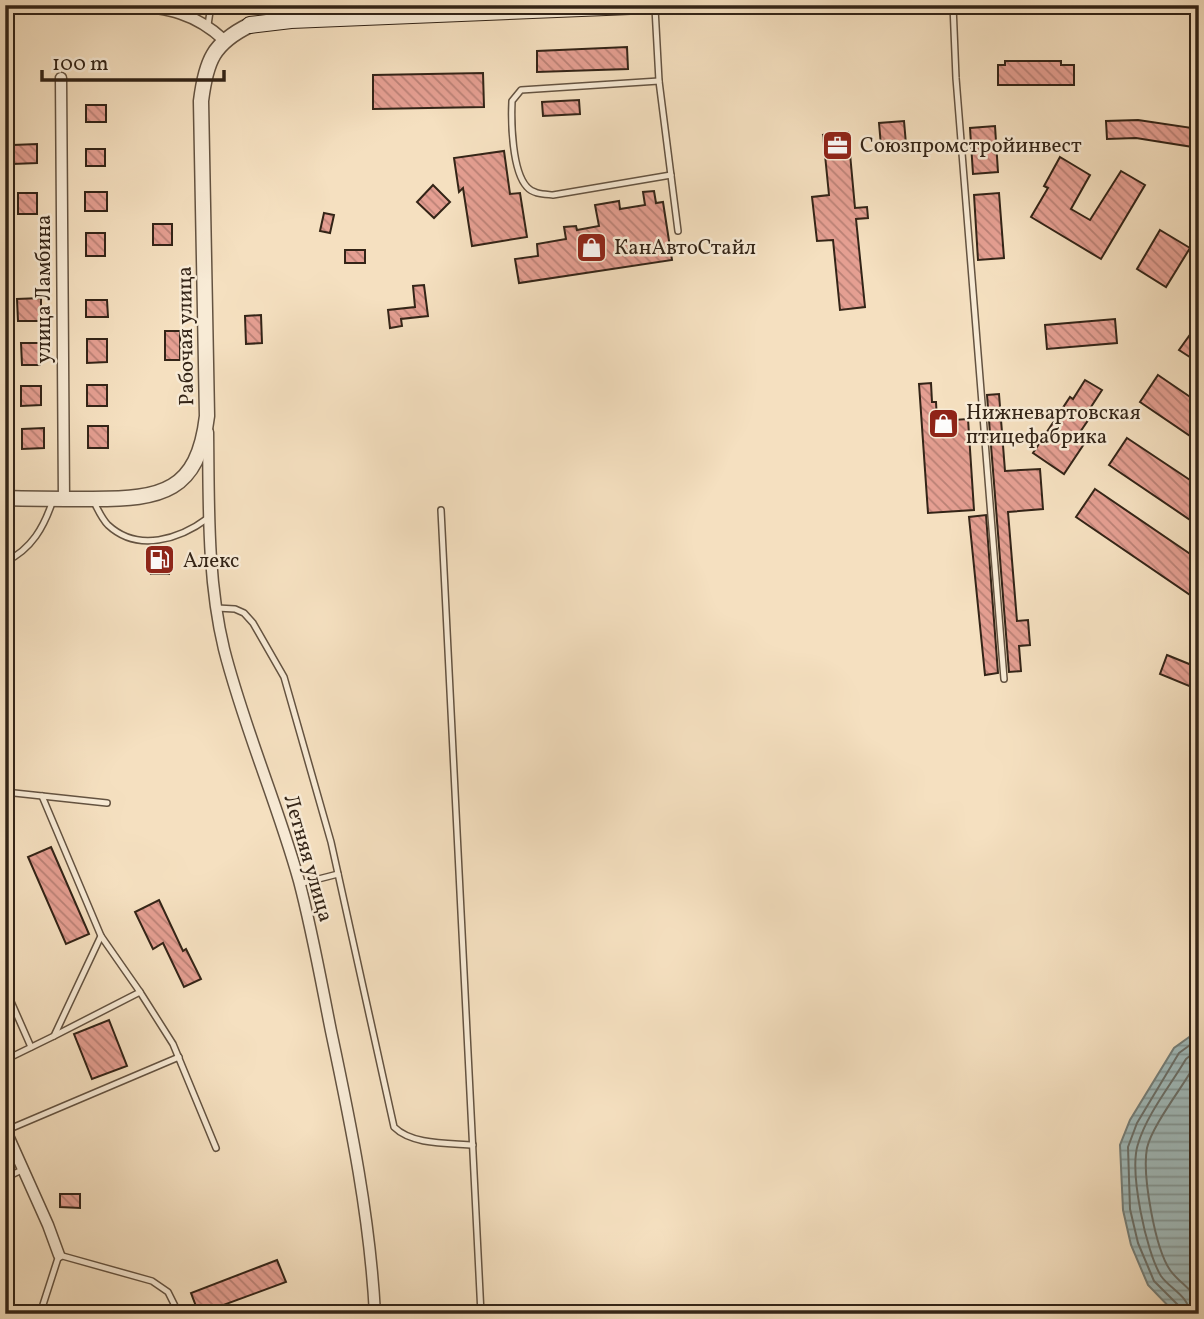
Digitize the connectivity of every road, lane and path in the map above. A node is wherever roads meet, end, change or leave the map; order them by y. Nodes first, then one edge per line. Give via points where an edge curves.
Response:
1 (129, 5) edge
2 (211, 5) edge
3 (655, 5) edge
4 (953, 5) edge
5 (154, 6) edge
6 (625, 6) edge
7 (208, 25) junction
8 (250, 25) joint
9 (224, 40) junction
10 (61, 78) dead end
11 (659, 81) junction
12 (671, 175) junction
13 (678, 231) dead end
14 (207, 416) junction
15 (5, 498) edge
16 (59, 499) junction
17 (93, 499) junction
18 (441, 510) dead end
19 (209, 517) junction
20 (5, 562) edge
21 (217, 608) junction
22 (1004, 679) dead end
23 (5, 792) edge
24 (42, 796) junction
25 (107, 803) dead end
26 (338, 874) junction
27 (299, 884) junction
28 (102, 936) junction
29 (5, 988) edge
30 (140, 992) junction
31 (54, 1036) junction
32 (31, 1047) junction
33 (179, 1057) junction
34 (5, 1060) edge
35 (6, 1130) edge
36 (473, 1145) junction
37 (216, 1148) dead end
38 (24, 1169) junction
39 (5, 1178) edge
40 (59, 1255) junction
41 (40, 1314) edge
42 (180, 1314) edge
43 (375, 1314) edge
44 (481, 1314) edge

1 - 5 street
2 - 7 lane
3 - 6 main road
3 - 11 lane
4 - 22 lane
5 - 7 street
6 - 8 main road
7 - 9 street
8 - 9 street
9 - 14 street, Рабочая улица via 212,56 201,101
10 - 16 street, улица Ламбина
11 - 12 lane
11 - 12 lane via 521,90 512,101 516,162 526,187 552,195
12 - 13 lane
14 - 17 street, Рабочая улица via 197,460 183,479 142,498
14 - 19 street, Летняя улица
15 - 16 street, Рабочая улица
16 - 17 street, Рабочая улица
16 - 20 lane via 29,546
17 - 19 lane via 110,527 144,541 170,539
18 - 36 lane
19 - 21 street, Летняя улица
21 - 26 lane via 244,613 284,677
21 - 27 street, Летняя улица via 242,712
23 - 24 lane
24 - 25 lane
24 - 28 lane
26 - 27 lane
26 - 36 lane via 394,1127 415,1139
27 - 43 street, Летняя улица via 359,1173
28 - 30 lane
28 - 31 lane
29 - 32 lane
30 - 31 lane
30 - 33 lane
31 - 32 lane
32 - 34 lane
33 - 35 lane
33 - 37 lane
35 - 38 street
36 - 44 lane
38 - 39 lane
38 - 40 street
40 - 41 lane
40 - 42 lane via 152,1281 168,1292

